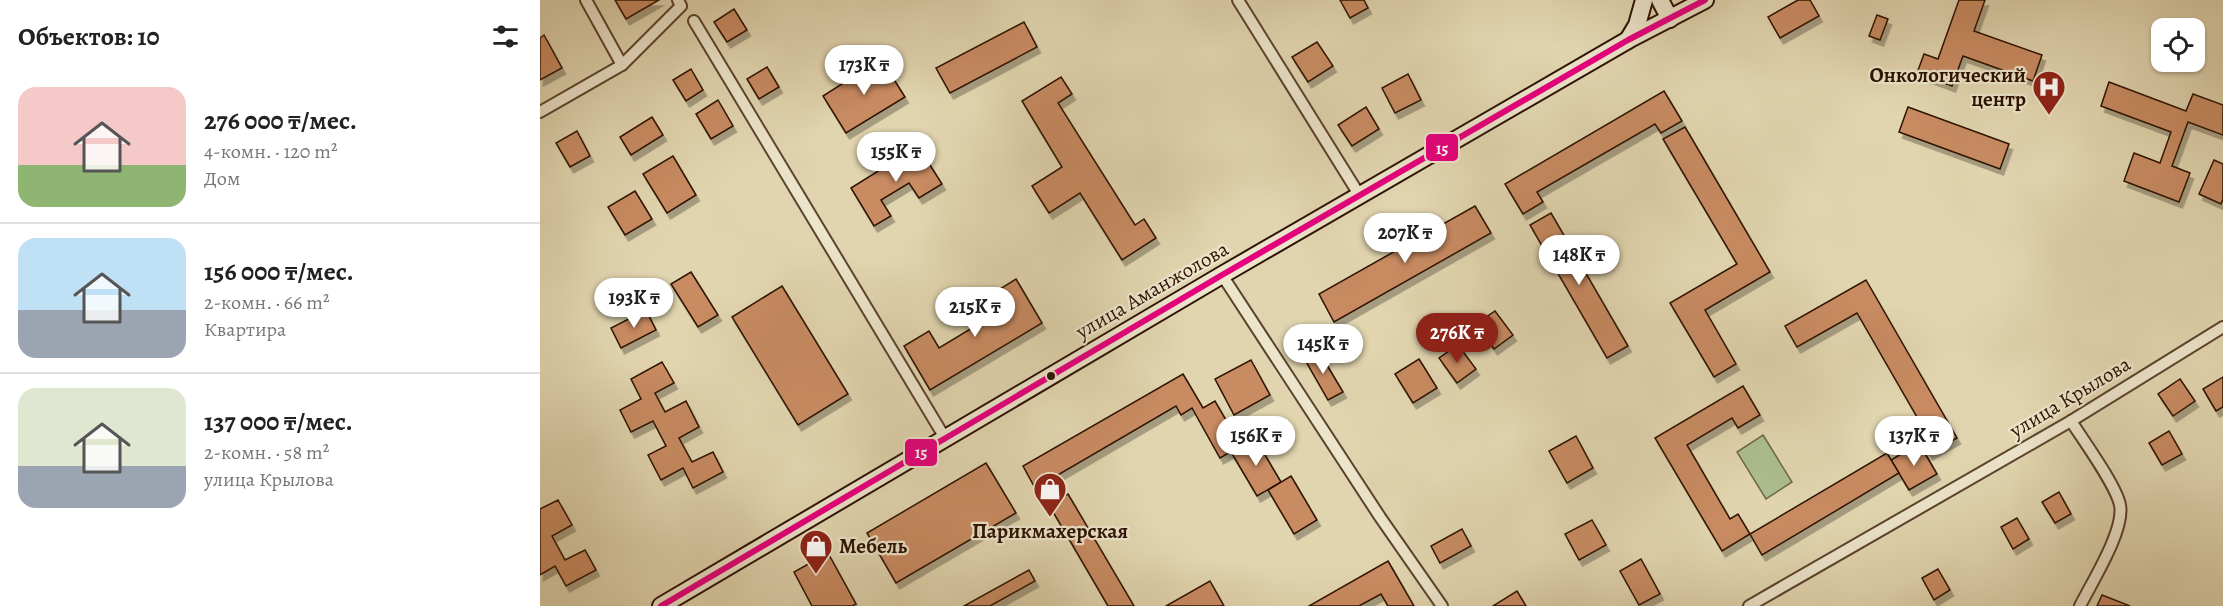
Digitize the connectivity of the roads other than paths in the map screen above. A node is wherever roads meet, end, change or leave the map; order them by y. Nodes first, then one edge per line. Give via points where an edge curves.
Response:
1 (586, 0) edge
2 (678, 0) edge
3 (1238, 0) edge
4 (1644, 0) edge
5 (1660, 0) edge
6 (1704, 1) edge
7 (1670, 19) junction
8 (694, 21) dead end
9 (1628, 40) junction
10 (622, 65) junction
11 (540, 112) edge
12 (1359, 196) junction
13 (1222, 275) junction
14 (2223, 327) edge
15 (2071, 421) junction
16 (945, 438) junction
17 (661, 606) edge
18 (1442, 606) edge
19 (1749, 606) edge
20 (2080, 606) edge

1 - 10 street
2 - 10 street via 681,6
3 - 12 street
4 - 9 main road via 1637,26
5 - 7 main road
6 - 7 main road, улица Аманжолова
7 - 9 main road, улица Аманжолова
8 - 16 street
9 - 12 main road, улица Аманжолова
10 - 11 street
12 - 13 main road, улица Аманжолова
13 - 16 main road, улица Аманжолова
13 - 18 street
14 - 15 street, улица Крылова
15 - 19 street, улица Крылова
15 - 20 street via 2116,495 2121,513 2118,530
16 - 17 main road, улица Аманжолова

